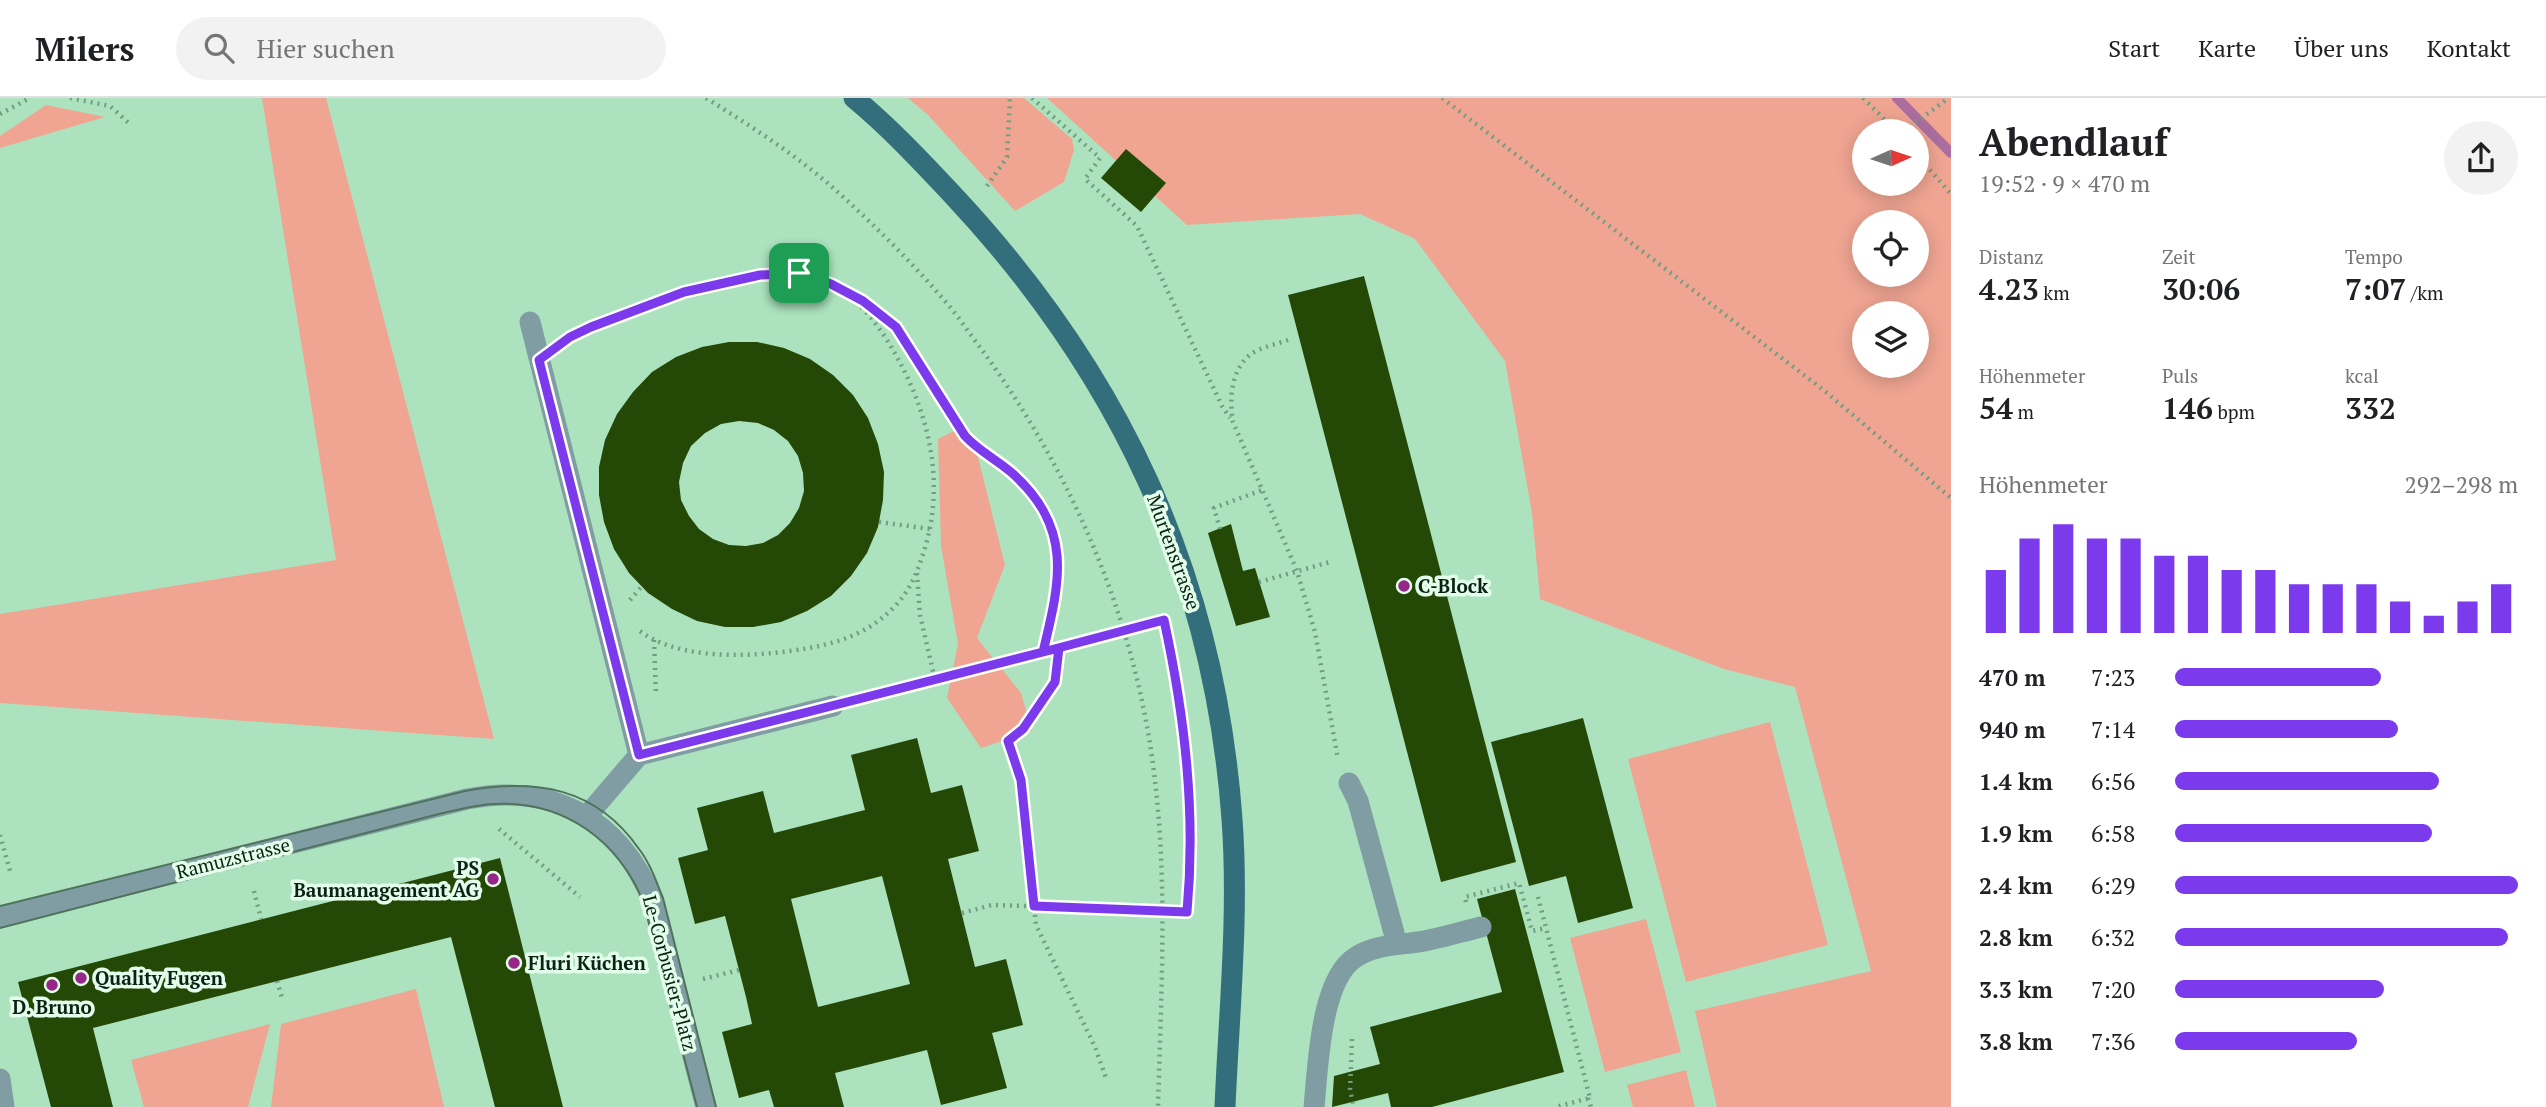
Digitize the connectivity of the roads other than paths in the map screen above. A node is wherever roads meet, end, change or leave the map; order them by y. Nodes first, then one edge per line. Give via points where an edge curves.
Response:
1 (854, 98) edge
2 (530, 322) dead end
3 (833, 706) road end
4 (639, 755) junction
5 (1349, 783) road end
6 (467, 799) joint
7 (586, 817) junction
8 (0, 917) edge
9 (1477, 928) road end
10 (1397, 944) junction
11 (0, 1079) edge
12 (4, 1107) edge
13 (706, 1107) edge
14 (1224, 1107) edge
15 (1314, 1107) edge

1 - 14 main road, Murtenstrasse via 970,213 1060,324 1130,442 1181,566 1211,672 1232,821
2 - 4 street
3 - 4 street
4 - 7 street
5 - 10 street
6 - 7 street, Le-Corbusier-Platz via 490,794 526,796 559,803
6 - 8 street, Ramuzstrasse
7 - 13 street, Le-Corbusier-Platz via 631,858 653,901
9 - 10 street
10 - 15 street via 1357,956 1335,983 1322,1036
11 - 12 street

